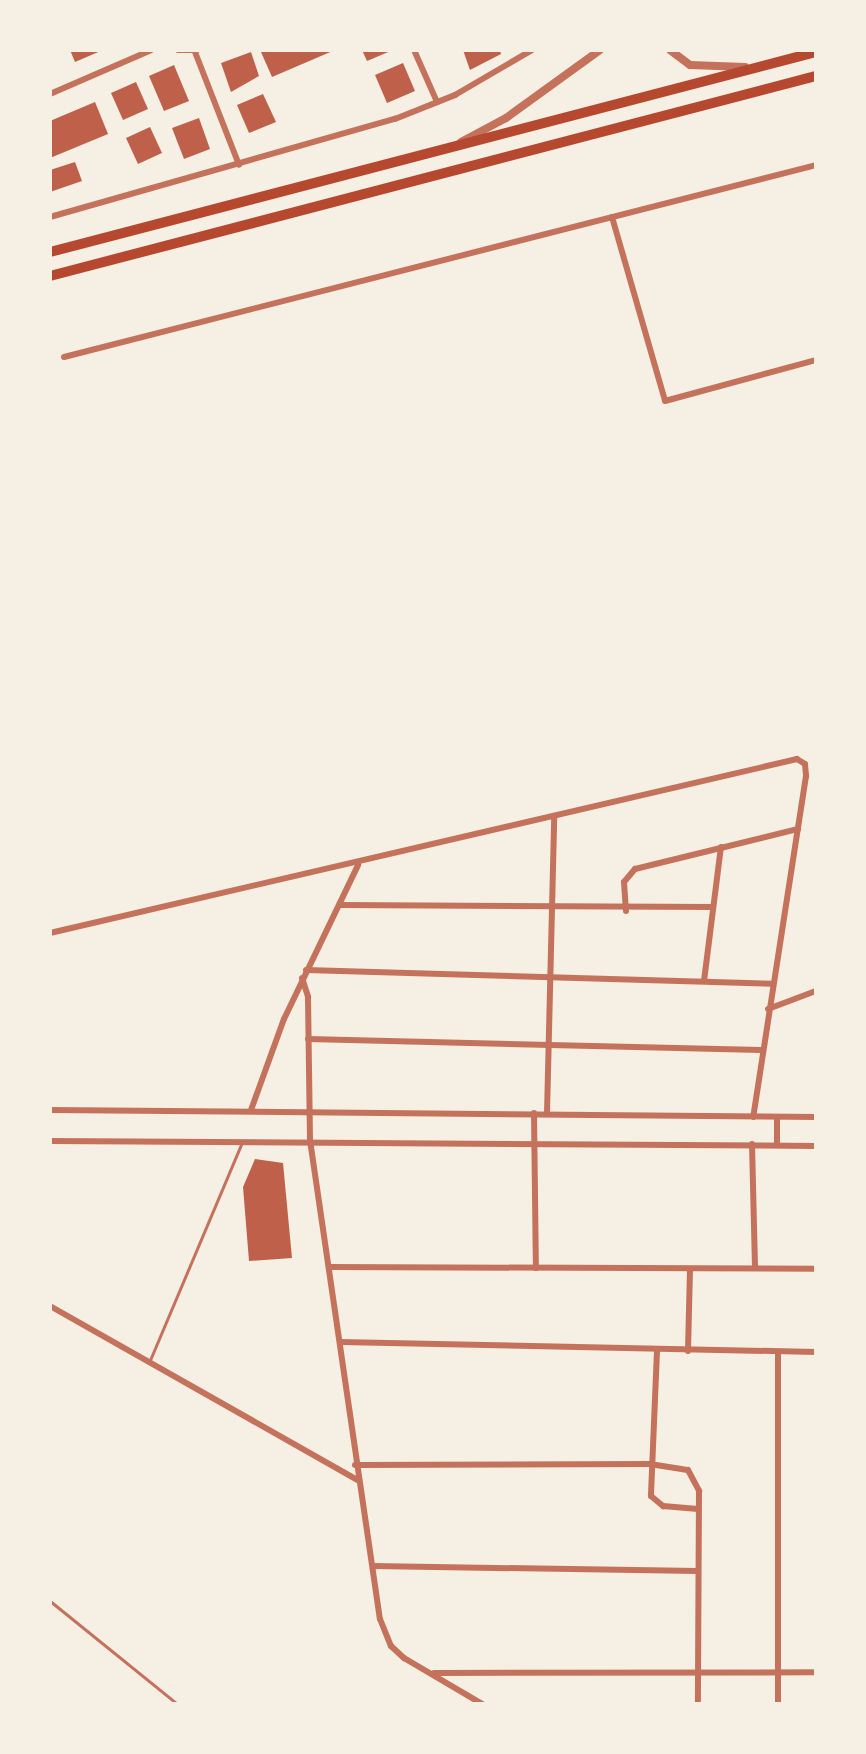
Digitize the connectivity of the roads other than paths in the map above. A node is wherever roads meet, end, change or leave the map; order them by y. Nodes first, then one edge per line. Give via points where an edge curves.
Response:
1 (151, 50) edge
2 (178, 50) edge
3 (414, 50) edge
4 (532, 50) edge
5 (600, 50) edge
6 (670, 50) edge
7 (196, 51) edge
8 (816, 52) edge
9 (758, 67) junction
10 (816, 76) edge
11 (50, 94) edge
12 (437, 102) junction
13 (442, 152) junction
14 (239, 165) junction
15 (816, 165) edge
16 (50, 217) edge
17 (612, 217) junction
18 (50, 252) edge
19 (50, 276) edge
20 (64, 357) dead end
21 (816, 360) edge
22 (554, 816) junction
23 (798, 829) junction
24 (721, 847) junction
25 (358, 865) junction
26 (340, 905) junction
27 (713, 907) junction
28 (553, 910) junction
29 (626, 911) junction
30 (50, 933) edge
31 (304, 974) junction
32 (553, 975) junction
33 (704, 981) junction
34 (772, 984) junction
35 (816, 991) edge
36 (768, 1009) junction
37 (308, 1039) junction
38 (552, 1045) junction
39 (761, 1050) junction
40 (50, 1110) edge
41 (251, 1110) junction
42 (307, 1111) junction
43 (534, 1113) junction
44 (547, 1113) junction
45 (753, 1117) junction
46 (777, 1117) junction
47 (816, 1117) edge
48 (243, 1140) junction
49 (310, 1140) junction
50 (50, 1141) edge
51 (535, 1142) junction
52 (752, 1144) junction
53 (777, 1145) junction
54 (816, 1146) edge
55 (329, 1267) junction
56 (536, 1268) junction
57 (755, 1268) junction
58 (816, 1269) edge
59 (690, 1270) junction
60 (50, 1306) edge
61 (340, 1342) junction
62 (657, 1351) junction
63 (688, 1351) junction
64 (778, 1352) junction
65 (816, 1352) edge
66 (149, 1364) junction
67 (650, 1464) junction
68 (355, 1465) junction
69 (357, 1480) junction
70 (698, 1509) junction
71 (373, 1566) junction
72 (698, 1571) junction
73 (50, 1601) edge
74 (778, 1672) junction
75 (816, 1672) edge
76 (430, 1673) junction
77 (698, 1673) junction
78 (177, 1704) edge
79 (482, 1704) edge
80 (698, 1704) edge
81 (778, 1704) edge

1 - 11 street
2 - 7 street
3 - 12 street
4 - 12 street
5 - 13 street via 506,118
6 - 9 street via 690,65
7 - 14 street
8 - 9 highway
9 - 13 highway
10 - 19 highway
12 - 14 street
13 - 18 highway
14 - 16 street
15 - 17 street
17 - 20 street
17 - 21 street via 665,401
22 - 23 street via 797,759 807,769
22 - 25 street
22 - 28 street
23 - 24 street
23 - 34 street
24 - 27 street
24 - 29 street via 629,873 624,882
25 - 26 street
25 - 30 street
26 - 28 street
26 - 31 street
27 - 29 street
27 - 33 street
28 - 29 street
28 - 32 street
31 - 32 street
31 - 37 street
31 - 41 street
32 - 33 street
32 - 38 street
33 - 34 street
34 - 36 street
35 - 36 street
36 - 39 street
37 - 38 street
37 - 42 street
38 - 39 street
38 - 44 street
39 - 45 street
40 - 41 street
41 - 42 street
42 - 43 street
42 - 49 street
43 - 44 street
43 - 51 street
44 - 45 street
45 - 46 street
46 - 47 street
46 - 53 street
48 - 49 street
48 - 50 street
48 - 66 lane
49 - 51 street
49 - 55 street
51 - 52 street
51 - 56 street
52 - 53 street
52 - 57 street
53 - 54 street
55 - 56 street
55 - 61 street
56 - 59 street
57 - 58 street
57 - 59 street
59 - 63 street
60 - 66 street
61 - 62 street
61 - 68 street
62 - 63 street
62 - 67 street
63 - 64 street
64 - 65 street
64 - 74 street
66 - 69 street
67 - 68 street
67 - 70 street via 694,1475
67 - 70 street via 650,1489 657,1504
68 - 69 street
69 - 71 street
70 - 72 street
71 - 72 street
71 - 76 street via 386,1638 404,1658
72 - 77 street
73 - 78 lane
74 - 75 street
74 - 77 street
74 - 81 street
76 - 77 street
76 - 79 street
77 - 80 street

